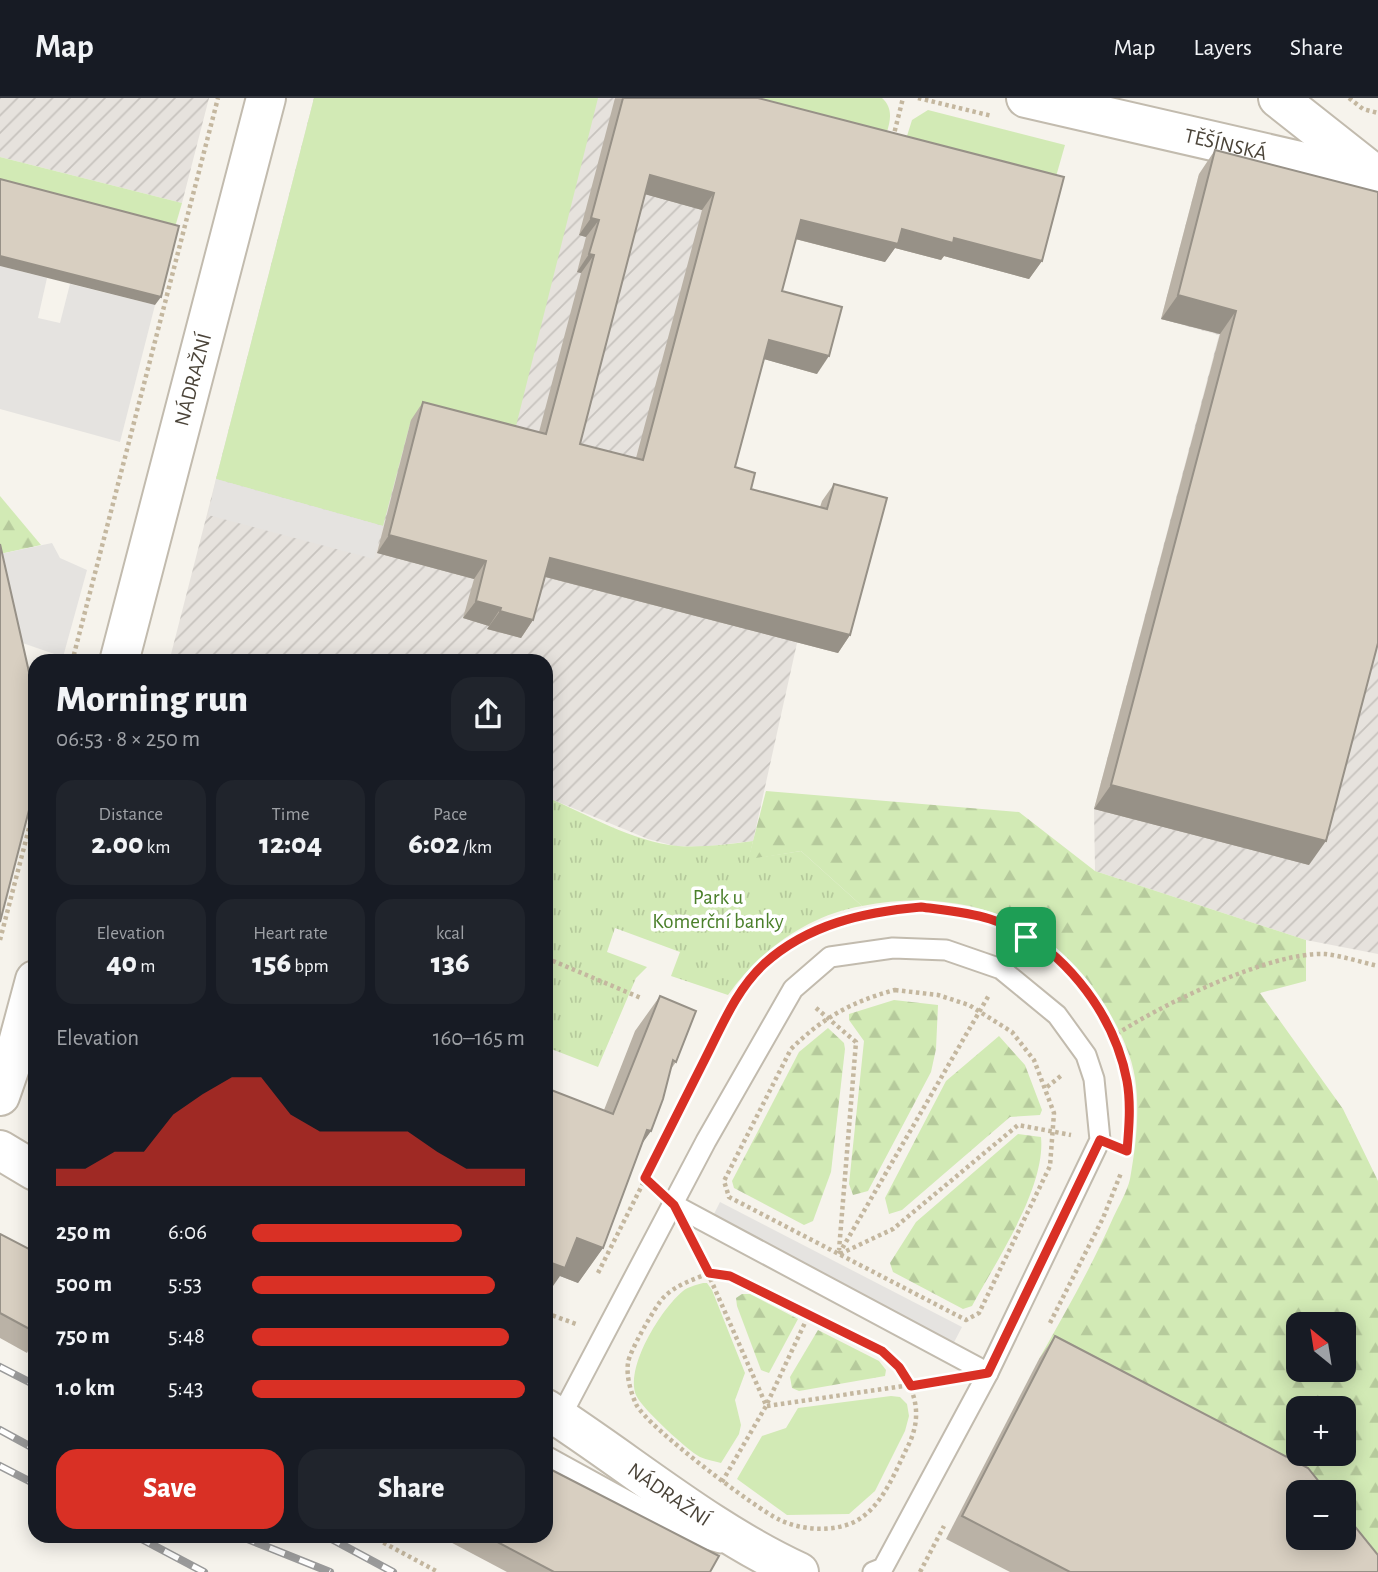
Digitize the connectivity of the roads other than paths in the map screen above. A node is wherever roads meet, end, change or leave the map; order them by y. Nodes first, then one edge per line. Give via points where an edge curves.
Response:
1 (266, 98) edge
2 (1026, 98) edge
3 (1278, 98) edge
4 (1081, 103) edge
5 (1142, 124) junction
6 (1378, 178) edge
7 (1378, 197) edge
8 (120, 654) edge
9 (28, 1006) edge
10 (0, 1096) edge
11 (0, 1150) edge
12 (28, 1167) edge
13 (674, 1205) junction
14 (988, 1373) junction
15 (553, 1413) edge
16 (553, 1460) edge
17 (764, 1556) junction
18 (799, 1572) edge
19 (873, 1572) edge

1 - 8 street, NÁDRAŽNÍ
2 - 4 street, TĚŠÍNSKÁ
3 - 6 street
4 - 5 street, TĚŠÍNSKÁ
5 - 6 street, TĚŠÍNSKÁ
5 - 7 lane via 1171,147
9 - 10 street
11 - 12 street
13 - 14 lane
13 - 14 lane via 793,989 830,957 893,948 946,950 1001,969 1057,1016 1086,1055 1094,1079 1100,1140
13 - 15 lane
14 - 19 lane via 883,1568
15 - 17 street, NÁDRAŽNÍ
16 - 17 lane via 686,1533
17 - 18 street, NÁDRAŽNÍ

